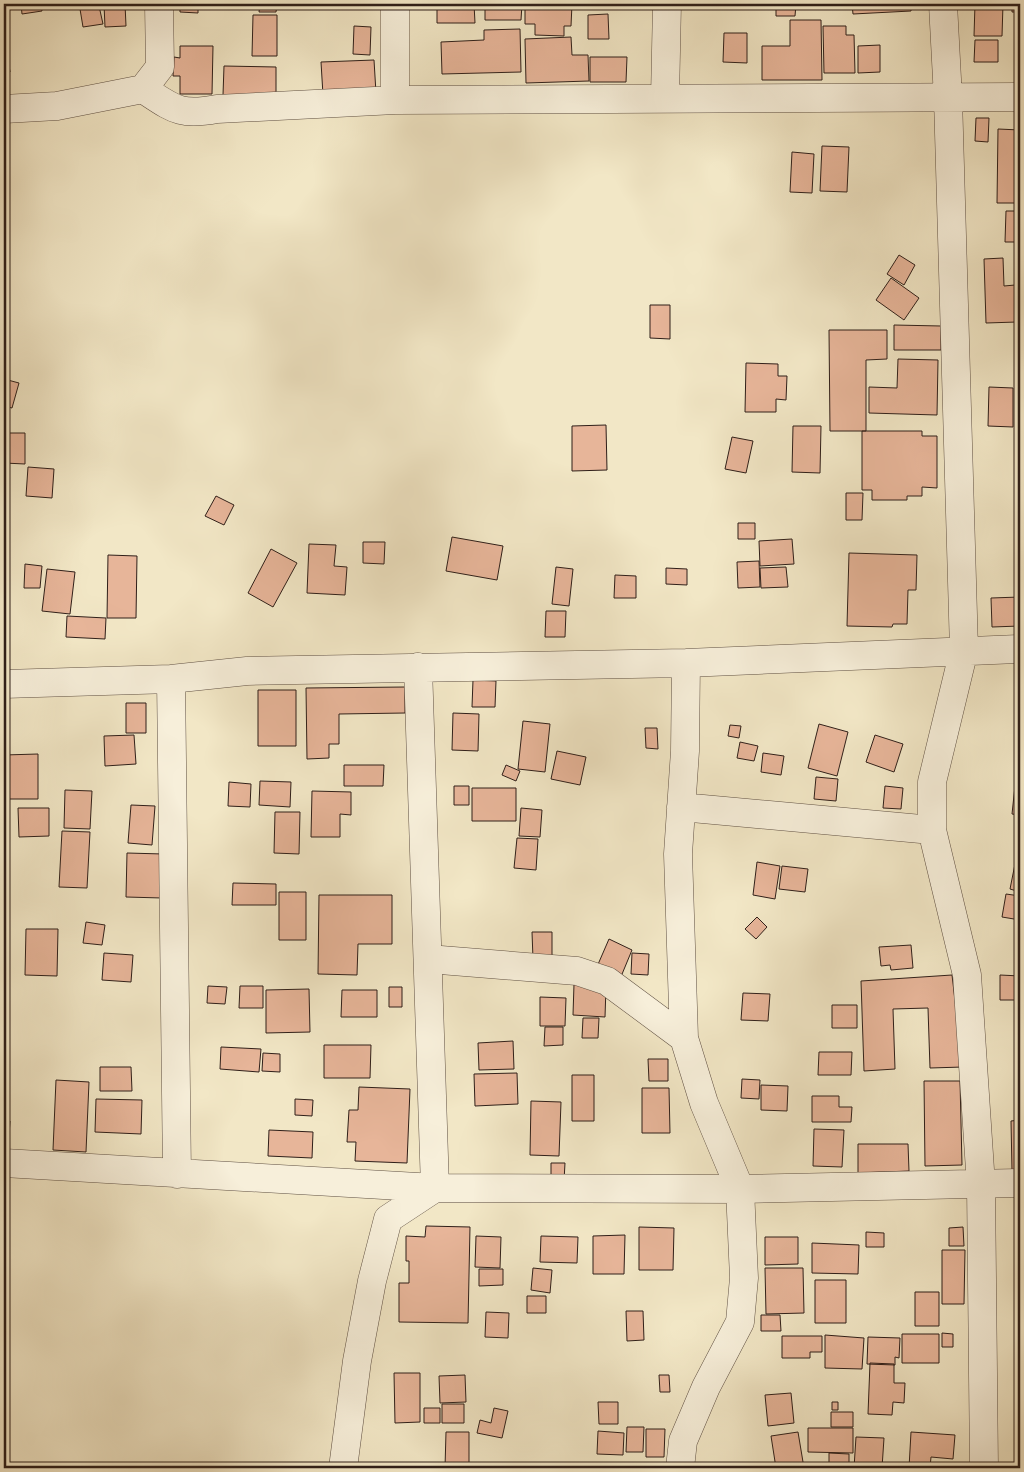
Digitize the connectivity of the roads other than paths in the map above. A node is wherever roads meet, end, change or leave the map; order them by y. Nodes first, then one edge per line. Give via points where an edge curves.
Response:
1 (159, 4) edge
2 (395, 4) edge
3 (666, 4) edge
4 (943, 4) edge
5 (143, 89) junction
6 (1020, 97) edge
7 (665, 98) junction
8 (948, 98) junction
9 (395, 100) junction
10 (4, 109) edge
11 (1020, 649) edge
12 (964, 650) junction
13 (686, 663) junction
14 (418, 667) junction
15 (171, 679) junction
16 (4, 684) edge
17 (682, 807) junction
18 (932, 830) junction
19 (428, 959) junction
20 (684, 1038) junction
21 (4, 1163) edge
22 (177, 1174) junction
23 (1020, 1183) edge
24 (981, 1185) junction
25 (435, 1188) junction
26 (740, 1189) junction
27 (343, 1468) edge
28 (680, 1468) edge
29 (984, 1468) edge

1 - 5 street via 160,67
2 - 9 street
3 - 7 street
4 - 8 street
5 - 9 street via 174,110 192,113
5 - 10 street via 57,106
6 - 8 street
7 - 8 street
7 - 9 street
8 - 12 street
11 - 12 street
12 - 13 street
12 - 18 street via 932,782
13 - 14 street
13 - 17 street
14 - 15 street via 247,672
14 - 19 street
15 - 16 street
15 - 22 street
17 - 18 street
17 - 20 street via 678,854
18 - 24 street via 967,975
19 - 20 street via 577,971 608,981
19 - 25 street
20 - 26 street via 704,1102
21 - 22 street
22 - 25 street
23 - 24 street
24 - 26 street
24 - 29 street
25 - 26 street
25 - 27 street via 388,1220 372,1281 357,1361
26 - 28 street via 744,1278 740,1322 682,1441

